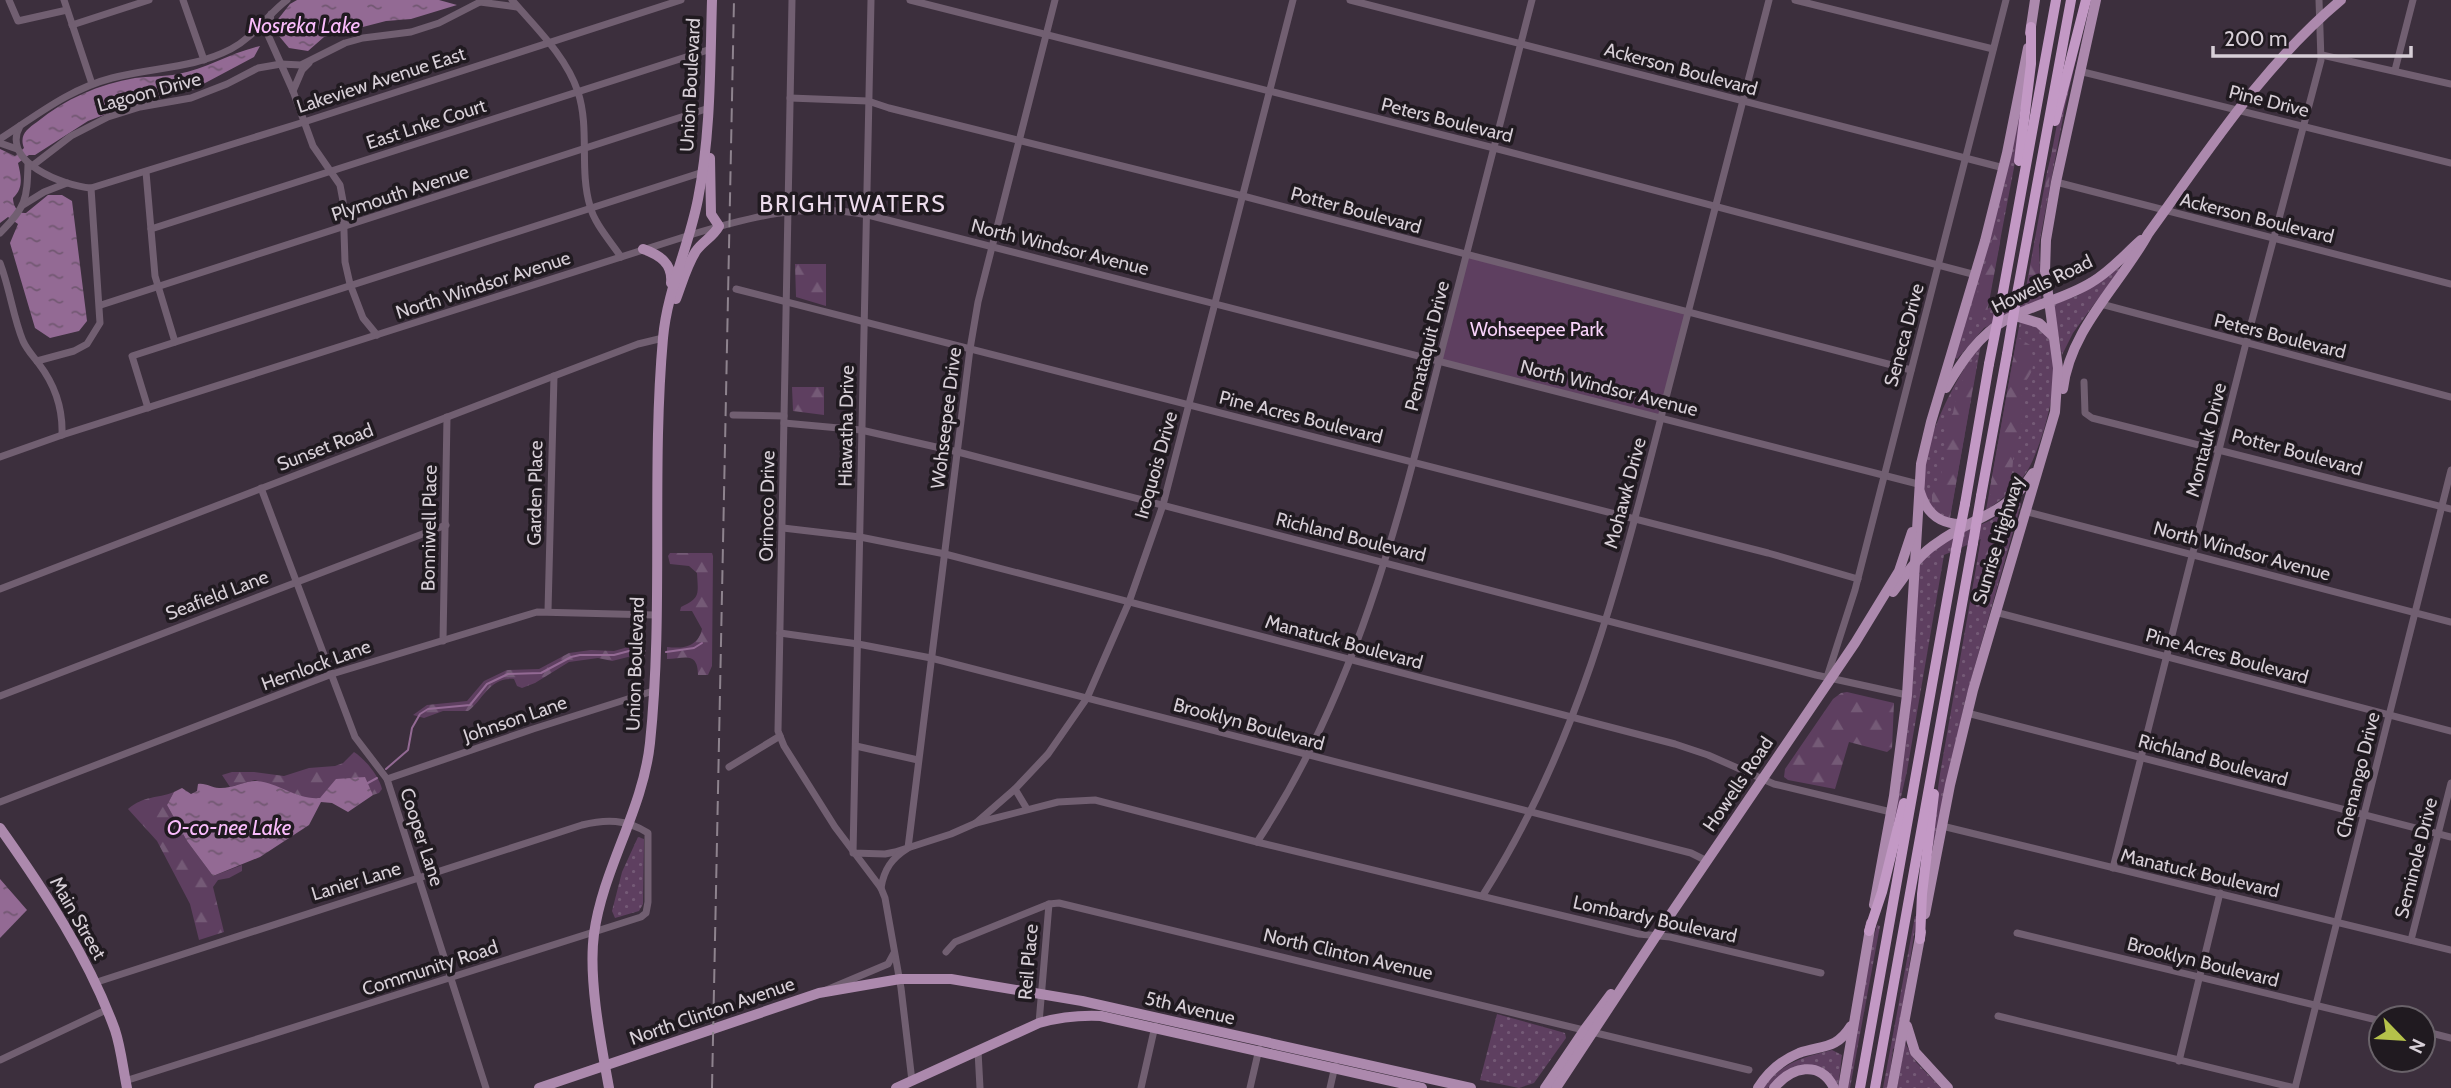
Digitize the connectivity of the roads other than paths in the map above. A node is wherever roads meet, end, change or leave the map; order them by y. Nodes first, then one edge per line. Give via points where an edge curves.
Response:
1 (9, 0) edge
2 (64, 0) edge
3 (149, 0) edge
4 (183, 0) edge
5 (287, 0) edge
6 (466, 0) edge
7 (512, 0) edge
8 (645, 0) edge
9 (681, 0) edge
10 (712, 0) edge
11 (792, 0) edge
12 (871, 0) edge
13 (910, 0) edge
14 (1055, 0) edge
15 (1293, 0) edge
16 (1350, 0) edge
17 (1532, 0) edge
18 (1769, 0) edge
19 (1796, 0) edge
20 (2006, 0) edge
21 (2035, 0) edge
22 (2056, 0) edge
23 (2071, 0) edge
24 (2086, 0) edge
25 (2096, 0) edge
26 (2319, 0) edge
27 (2341, 0) edge
28 (2413, 0) edge
29 (480, 1) edge
30 (124, 4) edge
31 (518, 7) junction
32 (67, 10) junction
33 (648, 10) junction
34 (271, 14) junction
35 (2320, 18) junction
36 (72, 26) junction
37 (2031, 27) junction
38 (254, 32) junction
39 (268, 35) junction
40 (1046, 35) junction
41 (549, 43) junction
42 (1521, 43) junction
43 (1993, 49) junction
44 (710, 50) junction
45 (2322, 55) junction
46 (204, 60) junction
47 (312, 61) junction
48 (281, 64) junction
49 (2395, 70) junction
50 (2079, 71) junction
51 (92, 84) junction
52 (2451, 84) edge
53 (293, 91) junction
54 (1270, 91) junction
55 (578, 92) junction
56 (790, 98) junction
57 (868, 100) junction
58 (1743, 101) junction
59 (709, 108) junction
60 (2239, 110) junction
61 (304, 122) junction
62 (709, 122) junction
63 (20, 126) junction
64 (2304, 126) junction
65 (1019, 140) junction
66 (0, 141) edge
67 (1494, 148) junction
68 (17, 149) junction
69 (586, 150) junction
70 (1964, 158) junction
71 (2451, 163) edge
72 (30, 165) junction
73 (2004, 168) junction
74 (2040, 170) junction
75 (331, 171) junction
76 (146, 172) junction
77 (703, 172) junction
78 (2056, 182) junction
79 (68, 183) junction
80 (91, 188) junction
81 (1243, 196) junction
82 (23, 205) junction
83 (1716, 206) junction
84 (590, 207) junction
85 (788, 210) junction
86 (2165, 211) junction
87 (868, 215) junction
88 (2016, 216) junction
89 (719, 226) junction
90 (343, 228) junction
91 (151, 229) junction
92 (0, 233) edge
93 (2148, 234) junction
94 (690, 235) junction
95 (2274, 239) junction
96 (993, 246) junction
97 (643, 249) junction
98 (1467, 255) junction
99 (621, 257) junction
100 (0, 263) edge
101 (1938, 264) junction
102 (1976, 275) junction
103 (350, 284) junction
104 (2451, 284) edge
105 (158, 288) junction
106 (736, 289) dead end
107 (786, 303) junction
108 (1215, 303) junction
109 (2049, 303) junction
110 (2101, 304) junction
111 (101, 305) junction
112 (669, 309) junction
113 (1688, 312) junction
114 (2015, 316) junction
115 (863, 322) junction
116 (664, 325) junction
117 (377, 335) junction
118 (663, 338) junction
119 (2054, 338) junction
120 (175, 342) junction
121 (2246, 342) junction
122 (970, 349) junction
123 (37, 361) junction
124 (1439, 361) junction
125 (1911, 370) junction
126 (554, 376) junction
127 (2084, 382) dead end
128 (2451, 397) edge
129 (1190, 405) junction
130 (1936, 407) junction
131 (148, 408) junction
132 (2055, 412) junction
133 (733, 415) dead end
134 (447, 417) junction
135 (1661, 418) junction
136 (784, 419) junction
137 (861, 430) junction
138 (62, 435) junction
139 (2220, 449) junction
140 (958, 452) junction
141 (0, 457) edge
142 (2041, 460) junction
143 (1414, 463) junction
144 (2451, 470) edge
145 (1884, 475) junction
146 (1918, 484) junction
147 (261, 488) junction
148 (1163, 505) junction
149 (2441, 506) junction
150 (1917, 507) junction
151 (2451, 509) edge
152 (2024, 511) junction
153 (1635, 520) junction
154 (446, 524) junction
155 (1970, 524) junction
156 (783, 528) junction
157 (860, 537) junction
158 (945, 554) junction
159 (2194, 554) junction
160 (1385, 562) junction
161 (1915, 563) junction
162 (1858, 579) junction
163 (296, 582) junction
164 (0, 589) edge
165 (1129, 602) junction
166 (548, 611) junction
167 (1995, 612) junction
168 (2416, 612) junction
169 (655, 615) junction
170 (1607, 619) junction
171 (2451, 622) edge
172 (780, 633) junction
173 (443, 641) junction
174 (858, 643) junction
175 (1855, 643) junction
176 (2166, 656) junction
177 (931, 658) junction
178 (1351, 660) junction
179 (332, 674) junction
180 (1829, 677) junction
181 (653, 691) junction
182 (1907, 695) junction
183 (0, 696) edge
184 (1087, 698) junction
185 (1967, 713) junction
186 (2389, 715) junction
187 (1927, 716) junction
188 (1573, 717) junction
189 (2451, 731) edge
190 (780, 736) junction
191 (1937, 745) junction
192 (856, 746) junction
193 (1308, 755) junction
194 (2141, 757) junction
195 (918, 760) junction
196 (729, 767) dead end
197 (387, 779) junction
198 (1763, 779) junction
199 (2451, 783) edge
200 (1015, 789) junction
201 (0, 802) edge
202 (1027, 809) junction
203 (1532, 812) junction
204 (1891, 812) junction
205 (2364, 815) junction
206 (975, 823) junction
207 (629, 824) junction
208 (1942, 826) junction
209 (0, 828) edge
210 (2438, 834) junction
211 (2451, 837) edge
212 (1257, 842) junction
213 (908, 848) junction
214 (853, 853) junction
215 (1707, 861) junction
216 (2113, 868) junction
217 (418, 878) junction
218 (880, 888) junction
219 (2220, 893) junction
220 (1483, 895) junction
221 (1049, 904) junction
222 (2337, 921) junction
223 (1869, 931) junction
224 (594, 933) junction
225 (2018, 933) dead end
226 (1920, 939) junction
227 (1653, 940) junction
228 (2411, 940) junction
229 (895, 949) junction
230 (2451, 950) edge
231 (946, 952) dead end
232 (1821, 973) dead end
233 (2200, 977) junction
234 (450, 978) junction
235 (900, 979) junction
236 (94, 983) junction
237 (820, 993) junction
238 (1042, 994) junction
239 (2315, 1006) junction
240 (106, 1010) junction
241 (1998, 1016) dead end
242 (1906, 1017) junction
243 (2367, 1018) edge
244 (1039, 1023) junction
245 (1156, 1023) junction
246 (1853, 1023) junction
247 (1589, 1030) junction
248 (1260, 1046) junction
249 (978, 1051) junction
250 (2, 1059) edge
251 (2179, 1061) junction
252 (1336, 1063) junction
253 (605, 1066) junction
254 (1749, 1070) dead end
255 (912, 1080) junction
256 (126, 1085) edge
257 (485, 1088) edge
258 (539, 1088) edge
259 (608, 1088) edge
260 (896, 1088) edge
261 (980, 1088) edge
262 (1141, 1088) edge
263 (1250, 1088) edge
264 (1330, 1088) edge
265 (1422, 1088) edge
266 (1471, 1088) edge
267 (1545, 1088) edge
268 (1556, 1088) edge
269 (1758, 1088) edge
270 (1773, 1088) edge
271 (1835, 1088) edge
272 (1843, 1088) edge
273 (1860, 1088) edge
274 (1875, 1088) edge
275 (1892, 1088) edge
276 (1948, 1088) edge
277 (2295, 1088) edge

1 - 32 street via 18,22
2 - 32 street
3 - 30 street
4 - 46 street
5 - 34 street
6 - 29 street
7 - 31 street
8 - 33 street
9 - 33 street, Lakeview Avenue East
10 - 44 main road, Union Boulevard
11 - 56 street, Orinoco Drive
12 - 57 street, Hiawatha Drive
13 - 40 street, Peters Boulevard
14 - 40 street, Wohseepee Drive
15 - 54 street, Iroquois Drive
16 - 42 street, Ackerson Boulevard
17 - 42 street, Penataquit Drive
18 - 58 street, Mohawk Drive
19 - 43 street
20 - 43 street, Seneca Drive
21 - 37 main road
22 - 88 highway, Sunrise Highway
23 - 74 highway, Sunrise Highway
24 - 74 highway
25 - 50 main road, Sunrise Highway
26 - 35 street, Montauk Drive
27 - 35 main road, Howells Road
28 - 49 street
29 - 31 street
29 - 47 street, Lagoon Drive via 439,23 345,43
30 - 36 street
31 - 41 street
32 - 36 street
33 - 41 street, Lakeview Avenue East
34 - 38 street
34 - 39 street
35 - 45 street, Montauk Drive
35 - 60 main road, Howells Road
36 - 51 street
37 - 73 main road
37 - 88 highway
38 - 39 street
38 - 46 street via 231,49
39 - 48 street
40 - 54 street, Peters Boulevard
40 - 65 street, Wohseepee Drive
41 - 55 street
41 - 61 street, Lakeview Avenue East
42 - 58 street, Ackerson Boulevard
42 - 67 street, Penataquit Drive
43 - 70 street, Seneca Drive
44 - 55 street, East Lnke Court
44 - 59 main road, Union Boulevard
45 - 49 street
45 - 64 street, Montauk Drive
46 - 51 street
47 - 48 street, Lagoon Drive
47 - 53 street via 302,70
48 - 53 street
48 - 72 street, Lagoon Drive via 258,68 191,98 108,117
49 - 52 street
50 - 60 street, Pine Drive
50 - 78 main road, Sunrise Highway
51 - 63 street
53 - 61 street
54 - 67 street, Peters Boulevard
54 - 81 street, Iroquois Drive
55 - 69 street
55 - 75 street, East Lnke Court
56 - 57 street, Potter Boulevard
56 - 85 street, Orinoco Drive
57 - 65 street, Potter Boulevard
57 - 87 street, Hiawatha Drive
58 - 70 street, Ackerson Boulevard
58 - 83 street, Mohawk Drive
59 - 62 main road, Union Boulevard
59 - 69 street, Plymouth Avenue
60 - 64 street, Pine Drive
60 - 86 main road, Howells Road
61 - 75 street via 313,146
61 - 76 street, Lakeview Avenue East
62 - 77 main road, Union Boulevard
62 - 89 main road via 711,214
63 - 66 street
63 - 68 street
64 - 71 street, Pine Drive
64 - 95 street, Montauk Drive
65 - 81 street, Potter Boulevard
65 - 96 street, Wohseepee Drive
66 - 68 street
67 - 83 street, Peters Boulevard
67 - 98 street, Penataquit Drive
68 - 72 street
69 - 84 street
69 - 90 street, Plymouth Avenue
70 - 73 street, Ackerson Boulevard
70 - 101 street, Seneca Drive
72 - 79 street
72 - 82 street
73 - 102 main road
74 - 191 highway, Sunrise Highway, bridge
75 - 90 street via 340,186
75 - 91 street, East Lnke Court
76 - 80 street, Lakeview Avenue East
76 - 91 street
77 - 84 street
77 - 94 main road, Union Boulevard
78 - 86 street, Ackerson Boulevard
78 - 109 main road, Sunrise Highway via 2045,252
79 - 80 street
79 - 82 street
80 - 111 street
81 - 98 street, Potter Boulevard
81 - 108 street, Iroquois Drive
82 - 92 street
83 - 101 street, Peters Boulevard
83 - 113 street, Mohawk Drive
84 - 99 street
84 - 103 street
85 - 87 street, North Windsor Avenue
85 - 89 street, North Windsor Avenue
85 - 107 street, Orinoco Drive
86 - 93 main road, Howells Road
86 - 95 street, Ackerson Boulevard
87 - 96 street, North Windsor Avenue
87 - 115 street, Hiawatha Drive
88 - 187 highway, Sunrise Highway, bridge
89 - 94 street, North Windsor Avenue
89 - 116 main road via 694,255
90 - 103 street
90 - 105 street, Plymouth Avenue
91 - 105 street
93 - 109 main road, Howells Road via 2102,276
93 - 110 main road, Howells Road
94 - 97 street, North Windsor Avenue
94 - 112 main road, Union Boulevard
95 - 104 street, Ackerson Boulevard
95 - 121 street, Montauk Drive
96 - 108 street, North Windsor Avenue
96 - 122 street, Wohseepee Drive
97 - 99 street, North Windsor Avenue
97 - 112 main road via 659,255 672,274
98 - 113 street, Potter Boulevard
98 - 124 street, Penataquit Drive
99 - 117 street, North Windsor Avenue
100 - 123 street via 23,340
101 - 102 street, Peters Boulevard
101 - 125 street, Seneca Drive
102 - 130 main road
103 - 117 street via 363,318
103 - 120 street
105 - 111 street, Plymouth Avenue
105 - 120 street
106 - 107 street, Pine Acres Boulevard
107 - 115 street, Pine Acres Boulevard
107 - 136 street, Orinoco Drive
108 - 124 street, North Windsor Avenue
108 - 129 street, Iroquois Drive
109 - 114 main road, Howells Road
109 - 119 main road, Sunrise Highway
110 - 121 street, Peters Boulevard
110 - 132 main road, Howells Road via 2074,349
111 - 123 street via 100,323 87,344
112 - 116 main road, Union Boulevard
113 - 125 street, Potter Boulevard
113 - 135 street, Mohawk Drive
114 - 119 main road via 2039,323
114 - 130 main road, Howells Road via 1990,330 1972,349
115 - 122 street, Pine Acres Boulevard
115 - 137 street, Hiawatha Drive
116 - 118 main road, Union Boulevard
117 - 131 street, North Windsor Avenue
118 - 126 street, Sunset Road
118 - 169 main road, Union Boulevard
119 - 132 main road, Sunrise Highway
120 - 131 street via 132,356
121 - 128 street, Peters Boulevard
121 - 139 street, Montauk Drive
122 - 129 street, Pine Acres Boulevard
122 - 140 street, Wohseepee Drive
123 - 138 street via 56,393
124 - 135 street, North Windsor Avenue
124 - 143 street, Penataquit Drive
125 - 145 street, Seneca Drive
126 - 134 street, Sunset Road
126 - 166 street, Garden Place
127 - 139 street, Potter Boulevard via 2085,413 2092,418
129 - 143 street, Pine Acres Boulevard
129 - 148 street, Iroquois Drive
130 - 146 main road
131 - 138 street, North Windsor Avenue
132 - 142 main road, Sunrise Highway
133 - 136 street, Richland Boulevard
134 - 147 street, Sunset Road
134 - 154 street, Bonniwell Place
135 - 145 street, North Windsor Avenue
135 - 153 street, Mohawk Drive
136 - 137 street, Richland Boulevard
136 - 156 street, Orinoco Drive
137 - 140 street, Richland Boulevard
137 - 157 street, Hiawatha Drive
138 - 141 street, North Windsor Avenue
139 - 149 street, Potter Boulevard
139 - 159 street, Montauk Drive
140 - 148 street, Richland Boulevard
140 - 158 street, Wohseepee Drive
142 - 152 main road, Sunrise Highway
142 - 155 main road, Howells Road via 2014,498
143 - 153 street, Pine Acres Boulevard
143 - 160 street, Penataquit Drive
144 - 149 street, Chenango Drive
145 - 146 street, North Windsor Avenue
145 - 162 street, Seneca Drive
146 - 150 main road
146 - 155 main road via 1925,505 1936,518
147 - 163 street, Cooper Lane
147 - 164 street, Sunset Road
148 - 160 street, Richland Boulevard
148 - 165 street, Iroquois Drive
149 - 151 street, Potter Boulevard
149 - 168 street, Chenango Drive
150 - 161 main road
150 - 175 main road, Howells Road via 1902,564
152 - 159 street, North Windsor Avenue
152 - 167 main road, Sunrise Highway
153 - 162 street, Pine Acres Boulevard
153 - 170 street, Mohawk Drive
154 - 163 street, Seafield Lane
154 - 173 street, Bonniwell Place
155 - 161 main road, Howells Road via 1939,541
156 - 157 street, Manatuck Boulevard
156 - 172 street, Orinoco Drive
157 - 158 street, Manatuck Boulevard
157 - 174 street, Hiawatha Drive
158 - 165 street, Manatuck Boulevard
158 - 177 street, Wohseepee Drive
159 - 168 street, North Windsor Avenue
159 - 176 street, Montauk Drive
160 - 170 street, Richland Boulevard
160 - 178 street, Penataquit Drive
161 - 175 main road, Howells Road
161 - 182 main road
162 - 180 street, Seneca Drive
163 - 179 street, Cooper Lane
163 - 183 street, Seafield Lane
165 - 178 street, Manatuck Boulevard
165 - 184 street, Iroquois Drive
166 - 169 street, Hemlock Lane
166 - 173 street, Hemlock Lane
167 - 176 street, Pine Acres Boulevard
167 - 185 main road, Sunrise Highway
168 - 171 street, North Windsor Avenue
168 - 186 street, Chenango Drive
169 - 181 main road, Union Boulevard
170 - 180 street, Richland Boulevard
170 - 188 street, Mohawk Drive
172 - 174 street, Brooklyn Boulevard
172 - 190 street, Orinoco Drive
173 - 179 street, Hemlock Lane
174 - 177 street, Brooklyn Boulevard
174 - 192 street, Hiawatha Drive
175 - 180 main road, Howells Road
176 - 186 street, Pine Acres Boulevard
176 - 194 street, Montauk Drive
177 - 184 street, Brooklyn Boulevard
177 - 195 street, Wohseepee Drive
178 - 188 street, Manatuck Boulevard
178 - 193 street, Penataquit Drive
179 - 197 street, Cooper Lane via 355,737
179 - 201 street, Hemlock Lane
180 - 182 street, Richland Boulevard
180 - 198 main road, Howells Road
181 - 197 street, Johnson Lane
181 - 207 main road, Union Boulevard via 646,769
182 - 204 main road
184 - 193 street, Brooklyn Boulevard
184 - 200 street, Iroquois Drive via 1058,741
185 - 194 street, Richland Boulevard
185 - 208 main road, Sunrise Highway
186 - 189 street, Pine Acres Boulevard
186 - 205 street, Chenango Drive
187 - 223 highway
187 - 273 highway, Sunrise Highway
188 - 198 street, Manatuck Boulevard via 1675,744
188 - 203 street, Mohawk Drive
190 - 196 street
190 - 214 street
191 - 226 highway
191 - 274 highway, Sunrise Highway
192 - 195 street
192 - 214 street, Hiawatha Drive
193 - 203 street, Brooklyn Boulevard
193 - 212 street, Penataquit Drive
194 - 205 street, Richland Boulevard
194 - 216 street, Montauk Drive
195 - 213 street, Wohseepee Drive
197 - 217 street, Cooper Lane
198 - 204 street, Manatuck Boulevard
198 - 215 main road, Howells Road
199 - 210 street, Seminole Drive
200 - 202 street
200 - 206 street, Iroquois Drive
202 - 206 street, Lombardy Boulevard
202 - 212 street, Lombardy Boulevard via 1095,800
203 - 215 street, Brooklyn Boulevard
203 - 220 street, Mohawk Drive
204 - 223 main road
205 - 210 street, Richland Boulevard
205 - 222 street, Chenango Drive
206 - 213 street, Iroquois Drive
207 - 217 street, Lanier Lane via 605,820 582,825
207 - 224 main road, Union Boulevard
207 - 224 street, Community Road via 648,833 649,838 646,913
208 - 216 street, Manatuck Boulevard
208 - 226 main road, Sunrise Highway
209 - 236 main road, Main Street via 58,915
210 - 211 street, Richland Boulevard
210 - 228 street, Seminole Drive
212 - 220 street, Lombardy Boulevard
213 - 214 street, Iroquois Drive via 885,854
213 - 218 street, Iroquois Drive via 887,867
214 - 218 street
215 - 227 main road, Howells Road
216 - 219 street, Manatuck Boulevard
217 - 234 street, Cooper Lane
217 - 236 street, Lanier Lane
218 - 229 street
219 - 222 street, Manatuck Boulevard
219 - 233 street
220 - 227 street, Lombardy Boulevard
221 - 231 street, North Clinton Avenue via 955,942
221 - 238 street, Reil Place
221 - 247 street, North Clinton Avenue via 1059,902
222 - 228 street, Manatuck Boulevard
222 - 239 street, Chenango Drive
223 - 246 main road
224 - 234 street, Community Road
224 - 253 main road, Union Boulevard via 591,963
225 - 233 street, Brooklyn Boulevard
226 - 242 main road, Sunrise Highway
227 - 232 street, Lombardy Boulevard via 1670,937
227 - 247 main road, Howells Road
228 - 230 street, Manatuck Boulevard
229 - 235 street
229 - 237 street via 888,964
233 - 239 street, Brooklyn Boulevard
233 - 251 street
234 - 256 street, Community Road
234 - 257 street, Cooper Lane
235 - 237 main road, North Clinton Avenue
235 - 238 main road, 5th Avenue via 951,979
235 - 255 street
236 - 240 main road, Main Street
237 - 253 main road, North Clinton Avenue
238 - 244 street, Reil Place
238 - 245 main road, 5th Avenue
239 - 243 street, Brooklyn Boulevard
239 - 277 street, Chenango Drive
240 - 250 street
240 - 256 main road, Main Street
241 - 251 street
242 - 275 main road, Sunrise Highway
242 - 276 main road via 1915,1052
244 - 245 main road, 5th Avenue via 1081,1015
244 - 249 main road, 5th Avenue
245 - 248 main road, 5th Avenue
245 - 262 street
246 - 269 main road via 1838,1042 1787,1059
246 - 272 main road
247 - 254 street, North Clinton Avenue
247 - 267 main road, Howells Road
247 - 268 main road, Howells Road
248 - 252 main road, 5th Avenue
248 - 263 street
249 - 255 main road, 5th Avenue
249 - 261 street
251 - 277 street
252 - 264 street
252 - 265 main road, 5th Avenue
252 - 266 main road, 5th Avenue
253 - 258 main road, North Clinton Avenue
253 - 259 main road, Union Boulevard
255 - 260 main road, 5th Avenue
270 - 271 main road via 1790,1073 1807,1068 1822,1073

